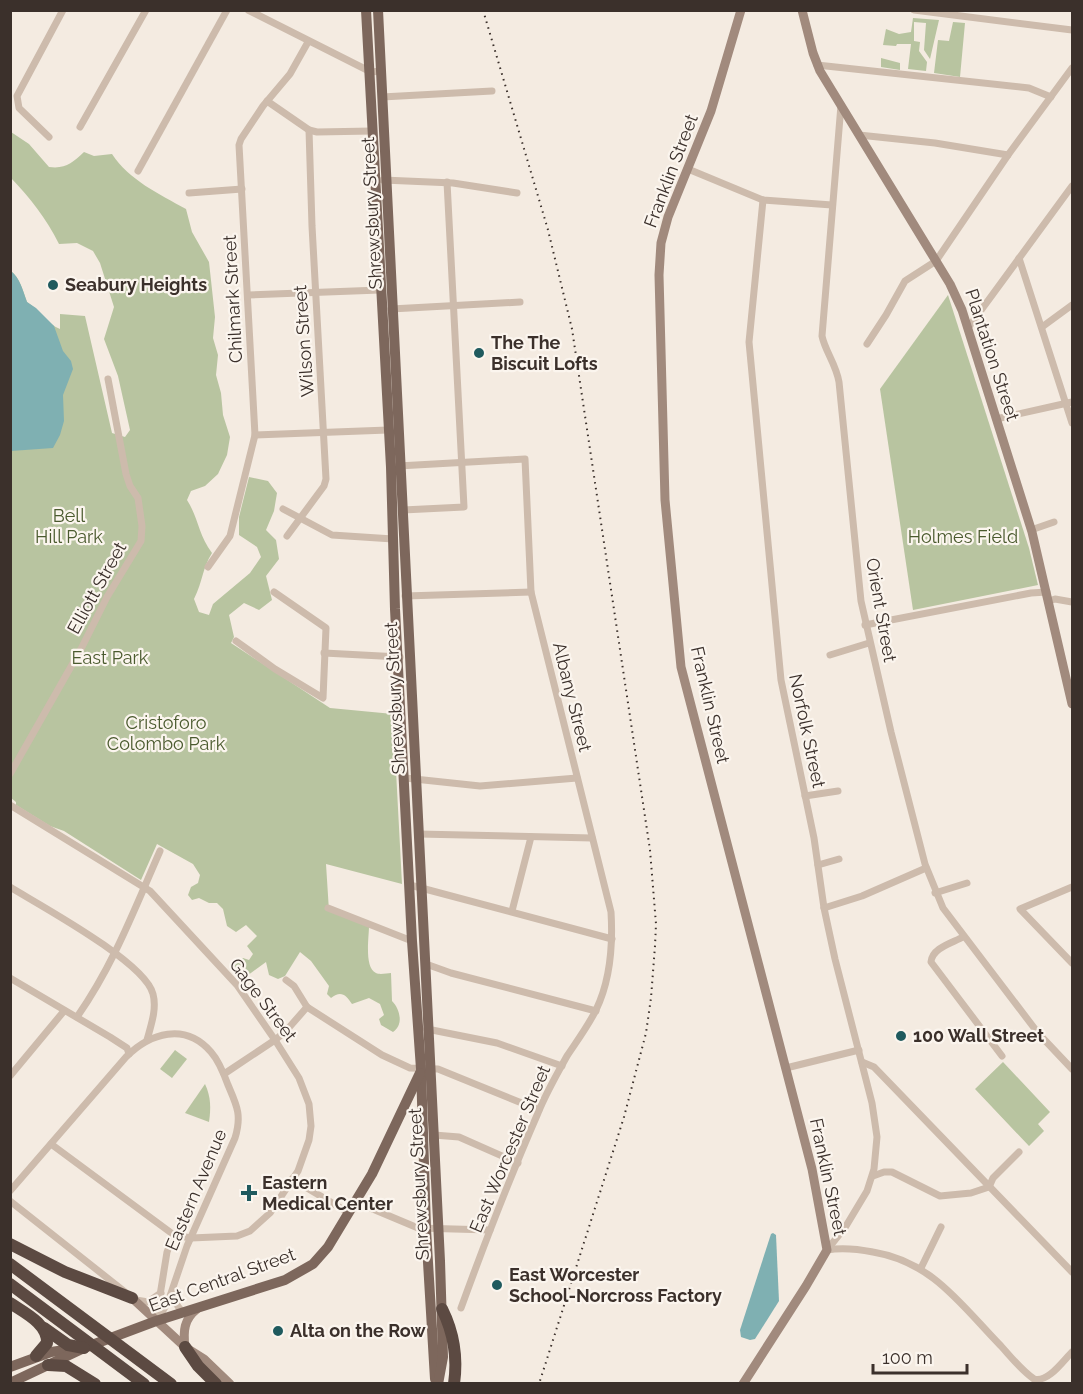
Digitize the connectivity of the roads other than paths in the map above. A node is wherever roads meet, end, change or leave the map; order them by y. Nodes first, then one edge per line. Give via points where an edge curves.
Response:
1 (63, 10) edge
2 (146, 10) edge
3 (227, 10) edge
4 (248, 10) edge
5 (366, 10) edge
6 (378, 10) edge
7 (741, 10) edge
8 (802, 10) edge
9 (914, 10) edge
10 (1072, 30) edge
11 (308, 42) junction
12 (817, 64) junction
13 (1072, 68) edge
14 (376, 72) junction
15 (492, 91) dead end
16 (382, 97) junction
17 (1051, 97) junction
18 (267, 101) junction
19 (841, 105) junction
20 (80, 127) dead end
21 (309, 130) junction
22 (372, 131) junction
23 (859, 135) junction
24 (49, 137) dead end
25 (1008, 155) junction
26 (688, 169) junction
27 (138, 171) dead end
28 (381, 180) junction
29 (447, 182) junction
30 (242, 189) junction
31 (1071, 191) edge
32 (189, 193) dead end
33 (518, 193) dead end
34 (763, 200) junction
35 (832, 206) junction
36 (1019, 258) junction
37 (936, 261) junction
38 (380, 290) junction
39 (315, 291) junction
40 (248, 295) junction
41 (520, 302) dead end
42 (1072, 305) edge
43 (454, 306) junction
44 (388, 309) junction
45 (1042, 327) junction
46 (968, 328) junction
47 (867, 344) dead end
48 (108, 379) dead end
49 (1070, 403) edge
50 (996, 419) junction
51 (1072, 423) edge
52 (388, 430) junction
53 (324, 432) junction
54 (255, 435) junction
55 (463, 463) junction
56 (396, 466) junction
57 (283, 509) dead end
58 (403, 510) junction
59 (302, 517) junction
60 (1054, 522) dead end
61 (1031, 530) junction
62 (287, 536) dead end
63 (393, 539) junction
64 (208, 567) dead end
65 (274, 592) dead end
66 (531, 592) junction
67 (400, 596) junction
68 (1048, 596) junction
69 (1072, 602) edge
70 (866, 625) junction
71 (236, 641) dead end
72 (869, 643) junction
73 (324, 653) junction
74 (830, 655) dead end
75 (404, 657) junction
76 (1069, 673) edge
77 (1072, 704) edge
78 (10, 774) edge
79 (410, 778) junction
80 (577, 778) junction
81 (838, 790) dead end
82 (805, 796) junction
83 (10, 805) edge
84 (418, 834) junction
85 (531, 837) junction
86 (592, 838) junction
87 (160, 851) dead end
88 (839, 859) dead end
89 (818, 865) junction
90 (926, 868) junction
91 (967, 883) dead end
92 (144, 886) junction
93 (416, 886) junction
94 (10, 887) edge
95 (1072, 887) edge
96 (935, 893) junction
97 (328, 908) dead end
98 (824, 908) junction
99 (512, 911) junction
100 (963, 937) junction
101 (612, 939) junction
102 (412, 941) junction
103 (116, 953) junction
104 (1072, 963) edge
105 (426, 964) junction
106 (10, 978) edge
107 (286, 980) dead end
108 (307, 1007) junction
109 (64, 1011) junction
110 (596, 1011) junction
111 (77, 1017) junction
112 (423, 1029) junction
113 (147, 1040) junction
114 (275, 1040) junction
115 (859, 1050) junction
116 (129, 1054) junction
117 (430, 1054) joint
118 (1002, 1056) dead end
119 (862, 1062) junction
120 (562, 1066) junction
121 (426, 1068) junction
122 (786, 1068) junction
123 (1072, 1069) edge
124 (224, 1074) junction
125 (10, 1076) edge
126 (406, 1103) junction
127 (422, 1109) junction
128 (539, 1110) junction
129 (434, 1135) junction
130 (51, 1143) junction
131 (1019, 1152) dead end
132 (518, 1163) junction
133 (873, 1176) junction
134 (292, 1179) junction
135 (989, 1187) junction
136 (10, 1191) edge
137 (10, 1201) edge
138 (356, 1202) junction
139 (350, 1213) junction
140 (941, 1227) dead end
141 (426, 1229) junction
142 (438, 1230) junction
143 (490, 1230) junction
144 (174, 1235) junction
145 (191, 1238) junction
146 (10, 1244) edge
147 (827, 1250) junction
148 (10, 1264) edge
149 (921, 1268) junction
150 (1072, 1271) edge
151 (10, 1284) edge
152 (172, 1289) junction
153 (161, 1293) junction
154 (132, 1298) junction
155 (10, 1303) edge
156 (461, 1308) dead end
157 (197, 1309) junction
158 (442, 1309) junction
159 (183, 1313) junction
160 (156, 1321) junction
161 (41, 1325) junction
162 (185, 1347) junction
163 (84, 1348) junction
164 (1072, 1352) edge
165 (36, 1356) junction
166 (48, 1365) junction
167 (10, 1367) edge
168 (10, 1383) edge
169 (95, 1383) edge
170 (144, 1383) edge
171 (171, 1383) edge
172 (216, 1383) edge
173 (230, 1383) edge
174 (437, 1383) edge
175 (454, 1383) edge
176 (744, 1383) edge

1 - 24 street via 17,96 20,108
2 - 20 street
3 - 27 street
4 - 11 street
5 - 14 main road, Shrewsbury Street
6 - 14 main road, Shrewsbury Street
7 - 26 main road, Franklin Street via 711,111
8 - 12 main road, Plantation Street
9 - 10 street
11 - 14 street
11 - 18 street, Chilmark Street via 290,74
12 - 17 street via 1029,88
12 - 19 main road, Plantation Street
13 - 17 street
14 - 16 main road, Shrewsbury Street
14 - 22 main road, Shrewsbury Street
15 - 16 street
16 - 28 main road, Shrewsbury Street
17 - 25 street
18 - 21 street
18 - 30 street, Chilmark Street via 241,139
19 - 23 main road, Plantation Street
19 - 35 street, Orient Street
21 - 22 street
21 - 39 street, Wilson Street
22 - 28 main road, Shrewsbury Street
23 - 25 street
23 - 37 main road, Plantation Street
25 - 37 street
26 - 34 street
26 - 122 main road, Franklin Street via 664,231 659,275 665,500 680,656
28 - 29 street
28 - 38 main road, Shrewsbury Street
28 - 44 main road, Shrewsbury Street
29 - 33 street
29 - 43 street
30 - 32 street
30 - 40 street, Chilmark Street
31 - 36 street
34 - 35 street
34 - 82 street, Norfolk Street via 749,360 778,659
35 - 70 street, Orient Street via 822,336 839,382
36 - 45 street
36 - 46 street
37 - 46 main road, Plantation Street via 954,291
37 - 47 street via 905,281
38 - 39 street
38 - 44 main road, Shrewsbury Street
39 - 40 street
39 - 53 street, Wilson Street
40 - 54 street, Chilmark Street
41 - 43 street
42 - 45 street
43 - 44 street
43 - 55 street
44 - 52 main road, Shrewsbury Street
44 - 56 main road, Shrewsbury Street
45 - 49 street
46 - 50 main road, Plantation Street
48 - 78 street, Elliott Street via 126,474 138,498 141,541
49 - 50 street
49 - 51 street
50 - 61 main road, Plantation Street
52 - 53 street
52 - 56 main road, Shrewsbury Street
53 - 54 street
53 - 59 street, Wilson Street via 326,479
54 - 64 street, Chilmark Street via 230,536
55 - 56 street
55 - 58 street via 464,507
55 - 66 street, Albany Street via 525,459
56 - 58 main road, Shrewsbury Street
56 - 63 main road, Shrewsbury Street
57 - 59 street
58 - 67 main road, Shrewsbury Street
59 - 62 street, Wilson Street
59 - 63 street via 332,535
60 - 61 street
61 - 68 main road, Plantation Street
63 - 67 main road, Shrewsbury Street
65 - 73 street via 326,628
66 - 67 street
66 - 80 street, Albany Street
67 - 75 main road, Shrewsbury Street
68 - 69 street
68 - 70 street via 1031,593
68 - 76 main road, Plantation Street
70 - 72 street, Orient Street
71 - 73 street via 323,698
72 - 74 street
72 - 90 street, Orient Street
73 - 75 street
75 - 79 main road, Shrewsbury Street
76 - 77 main road, Plantation Street
79 - 80 street via 480,786
79 - 84 main road, Shrewsbury Street
79 - 93 main road, Shrewsbury Street
80 - 86 street, Albany Street
81 - 82 street
82 - 89 street, Norfolk Street
83 - 92 street, Gage Street
84 - 85 street
84 - 93 main road, Shrewsbury Street
85 - 86 street
85 - 99 street
86 - 101 street, Albany Street via 611,912
87 - 92 street
88 - 89 street
89 - 98 street, Norfolk Street
90 - 96 street, Orient Street
90 - 98 street
91 - 96 street
92 - 103 street
92 - 114 street, Gage Street via 237,985
93 - 99 street
93 - 102 main road, Shrewsbury Street
93 - 105 main road, Shrewsbury Street
94 - 103 street
95 - 104 street via 1020,909
96 - 100 street, Orient Street
97 - 102 street
98 - 115 street, Norfolk Street
99 - 101 street
100 - 118 street via 935,951 933,966
100 - 123 street, Orient Street via 1038,1033
101 - 110 street, East Worcester Street via 610,966
102 - 112 main road, Shrewsbury Street
103 - 111 street
103 - 113 street via 137,969 152,988 154,1008
105 - 110 street
105 - 112 main road, Shrewsbury Street
106 - 109 street
107 - 108 street
108 - 114 street
108 - 121 street via 382,1055 410,1068
109 - 111 street
109 - 125 street
110 - 120 street, East Worcester Street
111 - 116 street via 127,1048
112 - 117 main road, Shrewsbury Street
112 - 120 street via 497,1043
112 - 121 main road, Shrewsbury Street
113 - 116 street
113 - 124 street, Eastern Avenue via 168,1034 193,1039 209,1050
114 - 124 street
114 - 134 street, Gage Street via 299,1078 309,1108 308,1145
115 - 119 street, Norfolk Street
115 - 122 street
116 - 130 street
117 - 121 main road, East Central Street
119 - 133 street, Norfolk Street via 876,1121
119 - 135 street via 874,1067
120 - 128 street, East Worcester Street
121 - 126 main road, East Central Street
121 - 127 main road, Shrewsbury Street
121 - 128 street via 443,1071
121 - 129 main road, Shrewsbury Street
122 - 147 main road, Franklin Street
124 - 145 street, Eastern Avenue via 239,1111 239,1126
126 - 127 main road
126 - 138 main road, East Central Street
127 - 141 main road, Shrewsbury Street
128 - 132 street, East Worcester Street
129 - 132 street via 459,1137
129 - 142 main road, Shrewsbury Street
130 - 136 street
130 - 144 street
131 - 135 street
132 - 143 street, East Worcester Street
133 - 135 street via 892,1172 944,1196
133 - 147 street, Norfolk Street via 858,1206
134 - 139 street
134 - 145 street, Gage Street via 270,1213 250,1231 237,1236
135 - 150 street
137 - 154 street
138 - 139 main road, East Central Street
138 - 141 street
139 - 157 main road, East Central Street via 323,1253 303,1271
140 - 149 street
141 - 142 street
141 - 174 main road, Shrewsbury Street
142 - 143 street
142 - 158 main road, Shrewsbury Street
143 - 156 street, East Worcester Street
144 - 145 street, Gage Street
144 - 153 street, Eastern Avenue via 166,1252
145 - 152 street, Eastern Avenue
146 - 154 highway via 65,1272
147 - 149 street via 885,1254
147 - 176 main road, Franklin Street
148 - 171 highway
149 - 164 street via 1034,1378 1046,1377
151 - 170 highway
152 - 159 street
152 - 160 street, Eastern Avenue
153 - 154 street via 148,1302
153 - 160 street, Eastern Avenue
154 - 160 main road
155 - 161 highway
157 - 159 main road, East Central Street
157 - 162 main road via 185,1325
158 - 174 main road, Shrewsbury Street via 443,1357
158 - 175 highway via 455,1345
159 - 160 main road, East Central Street
160 - 162 main road
160 - 163 main road, East Central Street
161 - 163 highway via 68,1345
161 - 165 highway via 47,1343
162 - 172 highway
162 - 173 main road
163 - 165 main road, East Central Street
163 - 166 main road, East Central Street
165 - 167 main road, East Central Street
166 - 168 main road, East Central Street
166 - 169 highway via 66,1366

